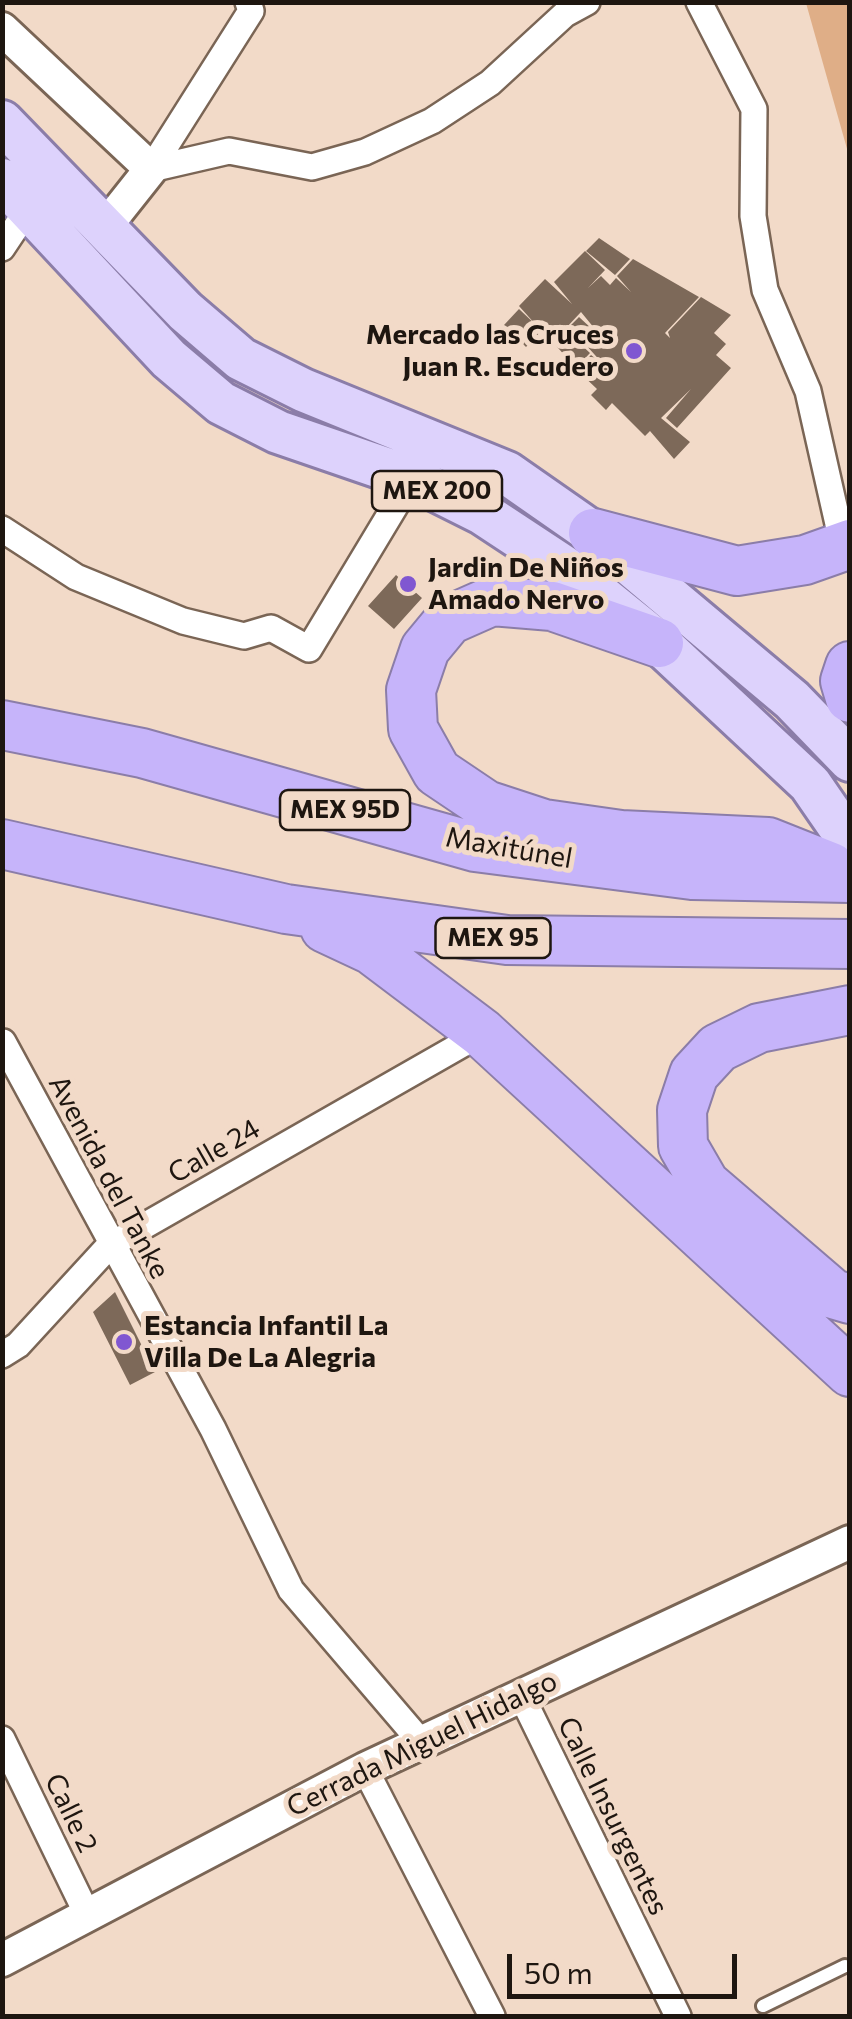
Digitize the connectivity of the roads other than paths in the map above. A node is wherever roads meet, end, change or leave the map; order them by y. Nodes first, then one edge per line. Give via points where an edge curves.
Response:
1 (587, 2) edge
2 (699, 2) edge
3 (252, 5) edge
4 (2, 29) edge
5 (2, 122) edge
6 (151, 169) junction
7 (15, 195) edge
8 (105, 227) junction
9 (2, 248) edge
10 (412, 478) junction
11 (2, 529) edge
12 (593, 532) junction
13 (846, 545) edge
14 (658, 643) junction
15 (850, 666) edge
16 (850, 698) edge
17 (2, 725) edge
18 (850, 760) edge
19 (850, 842) edge
20 (2, 844) edge
21 (850, 877) edge
22 (286, 909) junction
23 (850, 944) edge
24 (850, 1010) edge
25 (482, 1033) junction
26 (2, 1042) edge
27 (109, 1246) junction
28 (850, 1299) edge
29 (2, 1355) edge
30 (850, 1372) edge
31 (850, 1542) edge
32 (521, 1695) junction
33 (2, 1739) edge
34 (421, 1742) junction
35 (364, 1768) junction
36 (86, 1912) junction
37 (2, 1960) edge
38 (848, 1967) edge
39 (763, 2006) dead end
40 (492, 2016) edge
41 (678, 2016) edge

1 - 6 street via 565,14 490,84 432,121 364,152 312,167 229,150
2 - 13 street via 754,109 753,216 765,290 808,392
3 - 6 street
4 - 6 street
5 - 8 main road, MEX 200
6 - 8 street
7 - 9 street
7 - 10 main road, MEX 200 via 169,359 220,403 278,432
8 - 12 main road, MEX 200 via 185,312 241,359 507,474
10 - 11 street via 308,649 271,628 244,636 184,621 76,577
10 - 14 main road, MEX 200 via 482,513
12 - 13 highway via 736,571 805,560
12 - 18 main road, MEX 200 via 792,700
14 - 19 main road, MEX 200 via 810,784
14 - 21 highway via 552,606 492,601 449,620 425,650 410,690 413,729 437,772 486,805 544,824 768,842
15 - 16 highway
17 - 21 highway, Maxitúnel / MEX 95D via 142,753 474,847 692,875
20 - 22 highway
22 - 23 highway, MEX 95 via 507,940
22 - 25 highway via 372,950
24 - 28 highway via 759,1028 718,1048 694,1074 682,1110 683,1146 705,1184 832,1294
25 - 27 street, Calle 24
25 - 30 highway
26 - 27 street, Avenida del Tanke
27 - 29 street, Calle 24
27 - 34 street, Avenida del Tanke via 292,1590
31 - 32 street, Cerrada Miguel Hidalgo
32 - 34 street, Cerrada Miguel Hidalgo
32 - 41 street, Calle Insurgentes
33 - 36 street, Calle 2
34 - 35 street, Cerrada Miguel Hidalgo
35 - 36 street, Cerrada Miguel Hidalgo
35 - 40 street
36 - 37 street, Cerrada Miguel Hidalgo
38 - 39 lane

